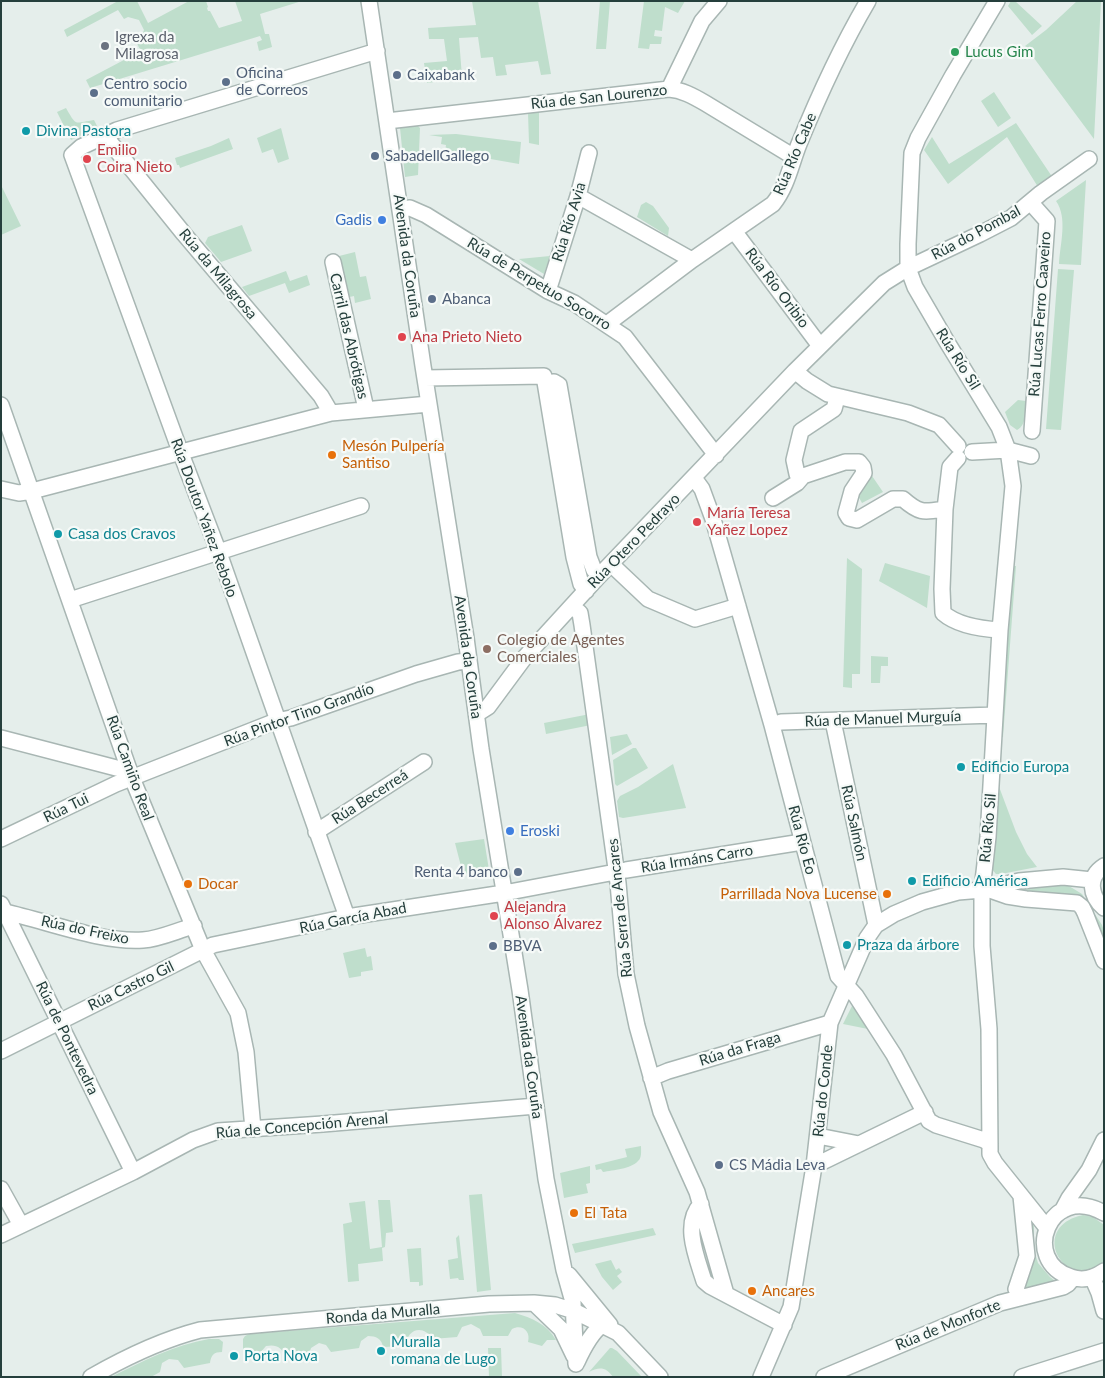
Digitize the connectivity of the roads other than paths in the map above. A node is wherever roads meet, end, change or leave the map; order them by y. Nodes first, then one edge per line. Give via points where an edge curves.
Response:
1 (369, 1) edge
2 (720, 1) edge
3 (868, 1) edge
4 (997, 1) edge
5 (377, 52) junction
6 (669, 89) junction
7 (387, 121) junction
8 (105, 136) junction
9 (589, 153) dead end
10 (794, 157) junction
11 (1089, 159) dead end
12 (578, 196) junction
13 (1031, 203) junction
14 (400, 209) junction
15 (734, 231) junction
16 (692, 260) junction
17 (333, 262) dead end
18 (908, 268) junction
19 (548, 291) junction
20 (608, 324) junction
21 (820, 346) junction
22 (795, 371) junction
23 (425, 378) junction
24 (545, 383) junction
25 (837, 398) junction
26 (429, 404) junction
27 (1, 405) edge
28 (366, 409) junction
29 (331, 413) junction
30 (1032, 431) dead end
31 (1008, 450) junction
32 (180, 451) junction
33 (958, 452) junction
34 (716, 455) junction
35 (1031, 456) dead end
36 (803, 476) junction
37 (694, 478) junction
38 (1, 489) edge
39 (32, 491) junction
40 (773, 498) dead end
41 (361, 506) dead end
42 (945, 509) junction
43 (218, 553) junction
44 (612, 565) junction
45 (599, 576) junction
46 (586, 591) junction
47 (70, 600) junction
48 (572, 606) junction
49 (738, 606) junction
50 (1000, 630) junction
51 (469, 661) junction
52 (477, 714) junction
53 (995, 715) junction
54 (276, 721) junction
55 (833, 721) junction
56 (772, 725) junction
57 (1, 738) edge
58 (424, 762) dead end
59 (130, 773) junction
60 (316, 832) junction
61 (1, 840) edge
62 (802, 842) junction
63 (1104, 866) edge
64 (616, 872) junction
65 (1092, 880) junction
66 (984, 889) junction
67 (504, 893) junction
68 (3, 908) edge
69 (1104, 908) edge
70 (346, 917) junction
71 (876, 925) junction
72 (194, 926) junction
73 (204, 950) junction
74 (1104, 960) edge
75 (846, 985) junction
76 (59, 1022) junction
77 (830, 1023) junction
78 (1, 1051) edge
79 (651, 1078) junction
80 (536, 1106) junction
81 (925, 1112) junction
82 (253, 1129) junction
83 (818, 1136) junction
84 (1104, 1140) edge
85 (859, 1144) junction
86 (990, 1144) junction
87 (814, 1166) junction
88 (132, 1172) junction
89 (1083, 1179) junction
90 (1, 1189) edge
91 (1021, 1196) junction
92 (1062, 1211) junction
93 (1099, 1211) edge
94 (21, 1225) junction
95 (1047, 1228) junction
96 (1, 1235) edge
97 (564, 1270) junction
98 (1098, 1274) edge
99 (1073, 1278) junction
100 (1020, 1297) junction
101 (534, 1303) junction
102 (574, 1311) junction
103 (1104, 1311) edge
104 (602, 1325) junction
105 (784, 1325) junction
106 (618, 1333) junction
107 (1104, 1351) edge
108 (576, 1363) junction
109 (91, 1377) edge
110 (660, 1377) edge
111 (761, 1377) edge
112 (824, 1377) edge
113 (1022, 1377) edge

1 - 5 street, Avenida da Coruña
2 - 6 street via 702,21
3 - 10 street, Rúa Río Cabe via 842,48
4 - 18 street via 912,153
5 - 7 street, Avenida da Coruña
5 - 8 street
6 - 7 street, Rúa de San Lourenzo
6 - 10 street, Rúa de San Lourenzo via 684,92 706,103
7 - 14 street, Avenida da Coruña
8 - 29 street, Rúa da Milagrosa
8 - 32 street, Rúa Doutor Yañez Rebolo via 80,147 72,155
9 - 12 street, Rúa Río Avia
10 - 15 street, Rúa Río Cabe via 777,199
11 - 13 street, Rúa do Pombal
12 - 16 street
12 - 19 street, Rúa Río Avia
13 - 18 street, Rúa do Pombal via 996,226
13 - 30 street, Rúa Lucas Ferro Caaveiro via 1047,221
14 - 19 street, Rúa de Perpetuo Socorro via 410,208 426,215
14 - 23 street, Avenida da Coruña
15 - 16 street, Rúa Río Cabe
15 - 21 street, Rúa Río Oribio
16 - 20 street, Rúa Río Cabe
17 - 28 street, Carril das Abrótigas
18 - 21 street, Rúa Otero Pedrayo via 884,283
18 - 31 street, Rúa Río Sil via 915,287 993,415
19 - 20 street, Rúa de Perpetuo Socorro
20 - 34 street, Rúa de Perpetuo Socorro via 625,337
21 - 22 street, Rúa Otero Pedrayo
22 - 25 street
22 - 34 street, Rúa Otero Pedrayo
23 - 24 street via 544,376
23 - 26 street, Avenida da Coruña
24 - 45 street via 559,385 589,558
24 - 46 street via 574,557
25 - 33 street via 922,417 939,425
25 - 36 street via 834,408 801,431 794,460 798,474
26 - 28 street
26 - 51 street, Avenida da Coruña
27 - 39 street, Rúa Camiño Real
28 - 29 street
29 - 32 street
31 - 33 street via 972,452 966,460
31 - 35 street
31 - 50 street, Rúa Río Sil via 1013,486
32 - 39 street
32 - 43 street, Rúa Doutor Yañez Rebolo
33 - 42 street via 950,467
34 - 37 street, Rúa Otero Pedrayo
36 - 40 street via 798,483
36 - 42 street via 845,462 859,462 864,473 852,491 846,513 849,518 857,520 893,499 904,499 922,512
37 - 44 street, Rúa Otero Pedrayo
37 - 49 street, Rúa Río Eo via 702,489 713,519
38 - 39 street via 19,493
39 - 47 street, Rúa Camiño Real
41 - 43 street
42 - 50 street via 943,613 970,625
43 - 47 street
43 - 54 street, Rúa Doutor Yañez Rebolo
44 - 45 street, Rúa Otero Pedrayo
44 - 49 street via 648,599 695,618
45 - 46 street, Rúa Otero Pedrayo
46 - 48 street, Rúa Otero Pedrayo
47 - 59 street, Rúa Camiño Real
48 - 52 street, Rúa Otero Pedrayo via 525,657 488,707
48 - 64 street, Rúa Serra de Ancares via 580,613 582,625
49 - 56 street, Rúa Río Eo
50 - 53 street, Rúa Río Sil
51 - 52 street, Avenida da Coruña
51 - 54 street, Rúa Pintor Tino Grandío via 416,674
52 - 67 street, Avenida da Coruña
53 - 55 street, Rúa de Manuel Murguía
53 - 66 street, Rúa Río Sil
54 - 59 street, Rúa Pintor Tino Grandío
54 - 60 street, Rúa Doutor Yañez Rebolo
55 - 56 street, Rúa de Manuel Murguía
55 - 71 street, Rúa Salmón
56 - 62 street, Rúa Río Eo
57 - 59 street
58 - 60 street, Rúa Becerreá
59 - 61 street, Rúa Tui via 116,784
59 - 72 street, Rúa Camiño Real
60 - 70 street, Rúa Doutor Yañez Rebolo
62 - 64 street, Rúa Irmáns Carro
62 - 75 street, Rúa Río Eo via 838,976
63 - 65 street
64 - 67 street, Rúa Irmáns Carro
64 - 79 street, Rúa Serra de Ancares via 626,974
65 - 66 street, Rúa do Conde via 1063,877
65 - 69 street via 1094,896
66 - 71 street, Rúa do Conde via 922,902
66 - 74 street, Rúa do Conde via 1026,899 1077,903 1085,913
66 - 86 street, Rúa Río Sil via 982,946 989,1029
67 - 70 street, Rúa García Abad
67 - 80 street, Avenida da Coruña
68 - 72 street, Rúa do Freixo via 94,935 128,940 145,940
68 - 76 street, Rúa de Pontevedra
70 - 73 street, Rúa García Abad via 213,945
71 - 75 street, Rúa do Conde
72 - 73 street, Rúa Camiño Real
73 - 76 street, Rúa Castro Gil
73 - 82 street, Rúa Camiño Real via 238,1013 246,1052
75 - 77 street, Rúa do Conde
75 - 81 street, Rúa Río Eo via 894,1055
76 - 78 street, Rúa Castro Gil
76 - 88 street, Rúa de Pontevedra
77 - 79 street, Rúa da Fraga
77 - 83 street, Rúa do Conde
79 - 105 street, Rúa Serra de Ancares via 661,1112 701,1204 694,1210 691,1232 704,1281
80 - 82 street, Rúa de Concepción Arenal
80 - 97 street, Avenida da Coruña
81 - 85 street
81 - 86 street, Rúa Río Eo via 929,1121 936,1125
82 - 88 street, Rúa de Concepción Arenal via 218,1131 193,1140
83 - 85 street
83 - 87 street, Rúa do Conde
84 - 89 street
85 - 87 street
86 - 91 street, Rúa Río Sil via 990,1154 995,1163
87 - 105 street, Rúa do Conde via 791,1307
88 - 94 street, Rúa de Concepción Arenal
89 - 92 street
89 - 93 street via 1088,1202
90 - 94 street
91 - 95 street, Rúa Río Sil
91 - 100 street via 1027,1256 1016,1289
92 - 93 street via 1083,1206
92 - 95 street
94 - 96 street, Rúa de Concepción Arenal
95 - 99 street via 1044,1238 1048,1259 1054,1268
97 - 101 street via 557,1296
97 - 102 street, Avenida da Coruña
97 - 106 street
98 - 99 street via 1083,1279
98 - 103 street
99 - 100 street, Rúa de Monforte via 1063,1287
100 - 112 street, Rúa de Monforte via 954,1321
101 - 102 street, Ronda da Muralla
101 - 108 street via 561,1329
101 - 109 street, Ronda da Muralla via 489,1304 200,1330 134,1354
102 - 104 street, Ronda da Muralla
102 - 108 street, Avenida da Coruña
104 - 106 street, Ronda da Muralla
104 - 108 street via 588,1341
105 - 111 street, Rúa do Conde
106 - 110 street, Ronda da Muralla
107 - 113 street

